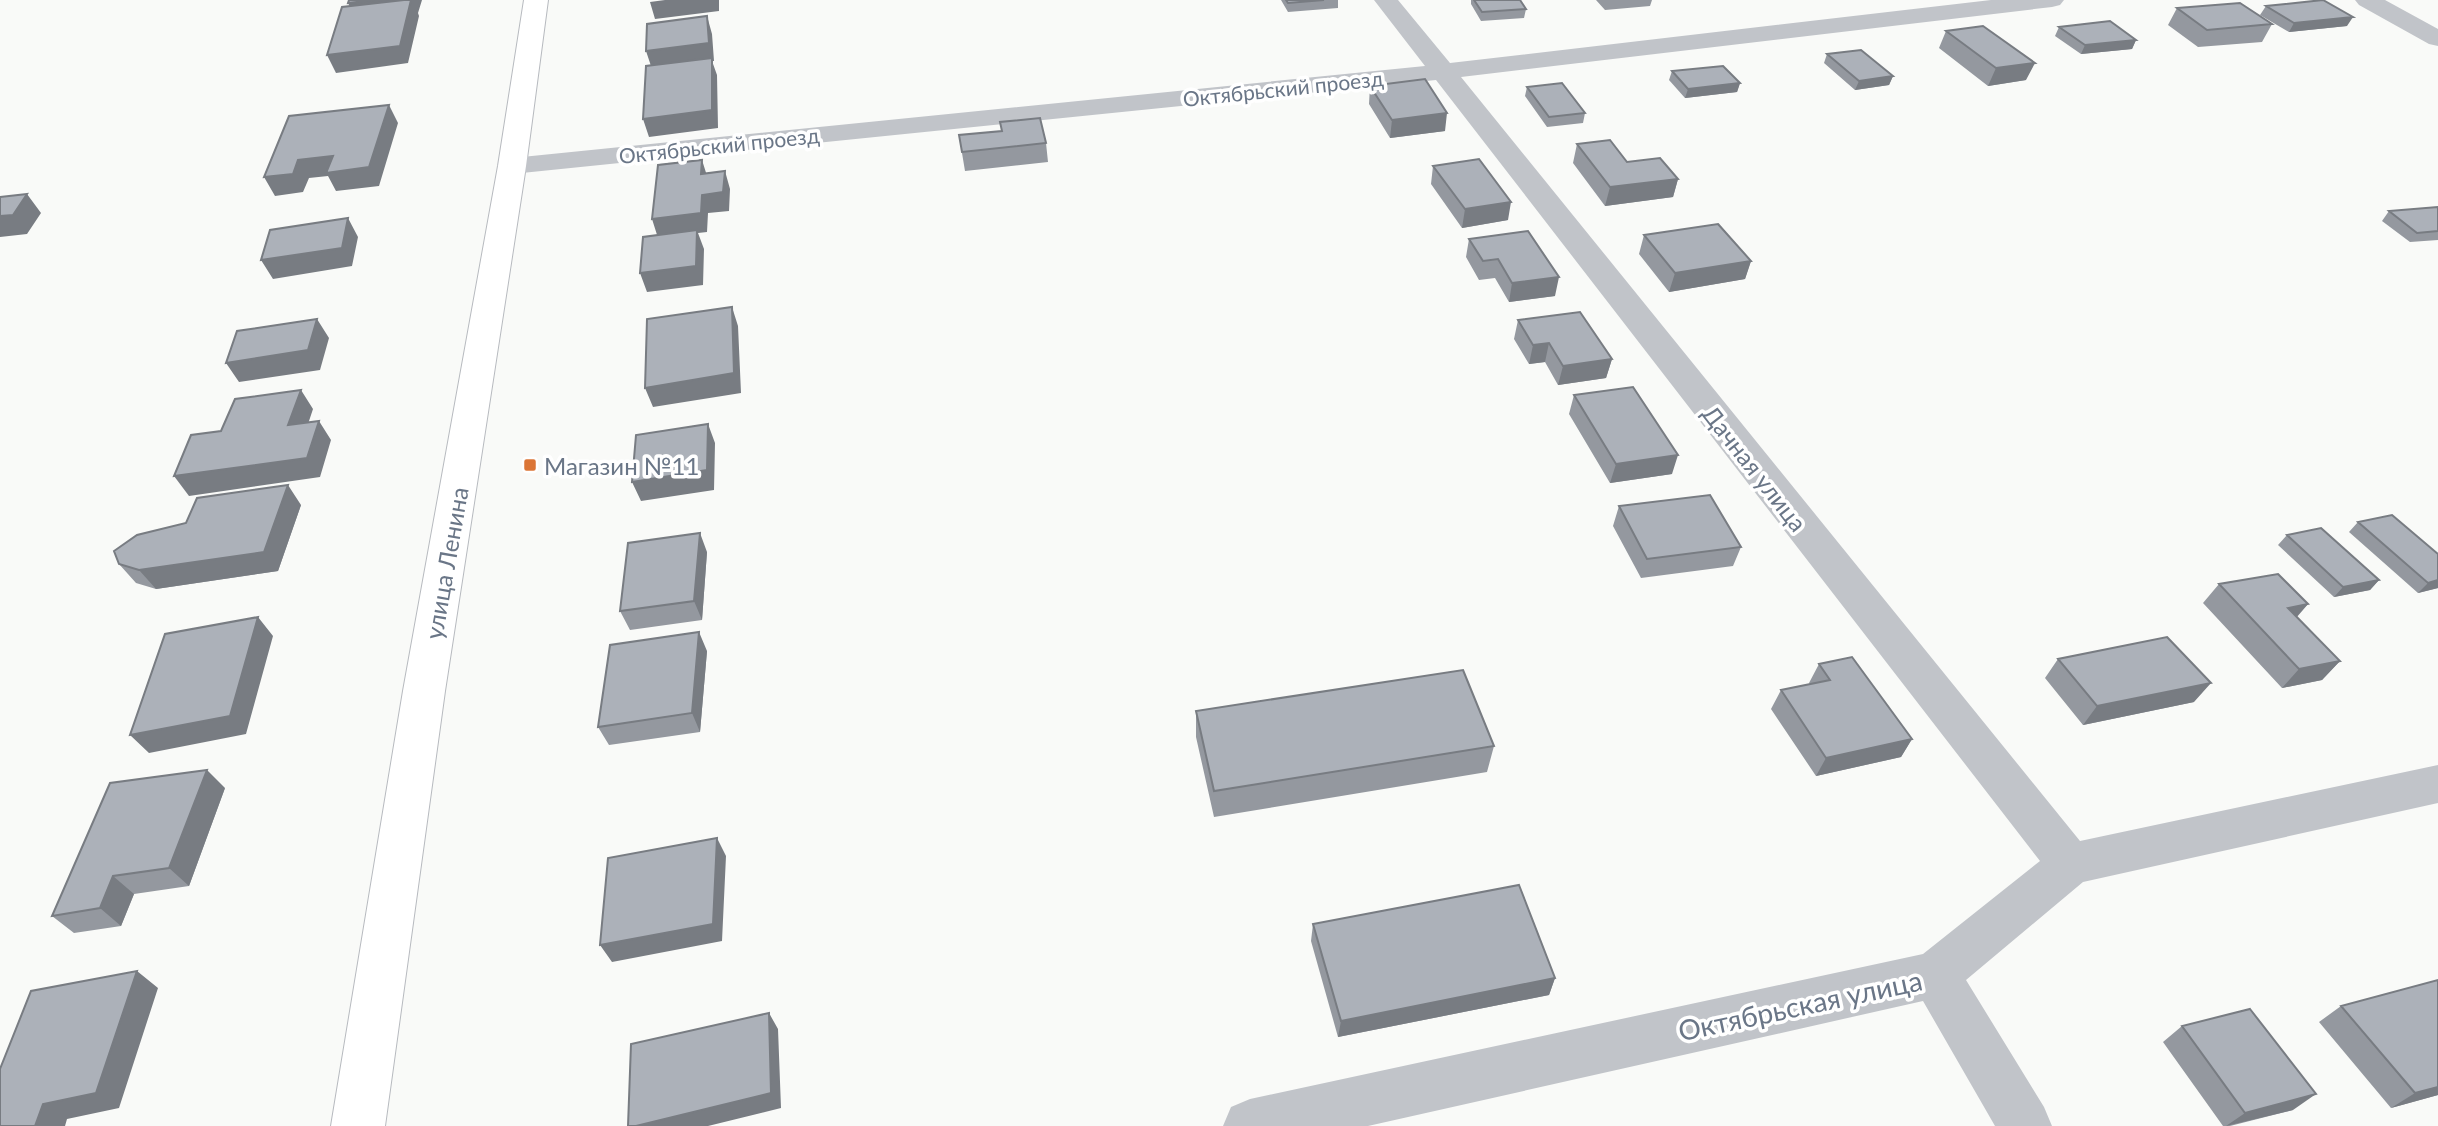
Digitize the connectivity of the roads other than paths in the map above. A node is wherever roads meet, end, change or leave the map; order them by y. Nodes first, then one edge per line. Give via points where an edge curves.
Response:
1 (536, 0) edge
2 (1386, 0) edge
3 (2052, 0) edge
4 (2367, 0) edge
5 (2438, 39) edge
6 (1441, 72) junction
7 (512, 166) junction
8 (2438, 784) edge
9 (2070, 864) junction
10 (1935, 975) junction
11 (358, 1126) edge
12 (1250, 1126) edge
13 (2025, 1126) edge

1 - 7 main road, улица Ленина
2 - 6 street, Дачная улица
3 - 6 street, Октябрьский проезд
4 - 5 street
6 - 7 street, Октябрьский проезд
6 - 9 street, Дачная улица
7 - 11 main road, улица Ленина via 426,677
8 - 9 street, Октябрьская улица
9 - 10 street, Октябрьская улица
10 - 12 street, Октябрьская улица
10 - 13 street

